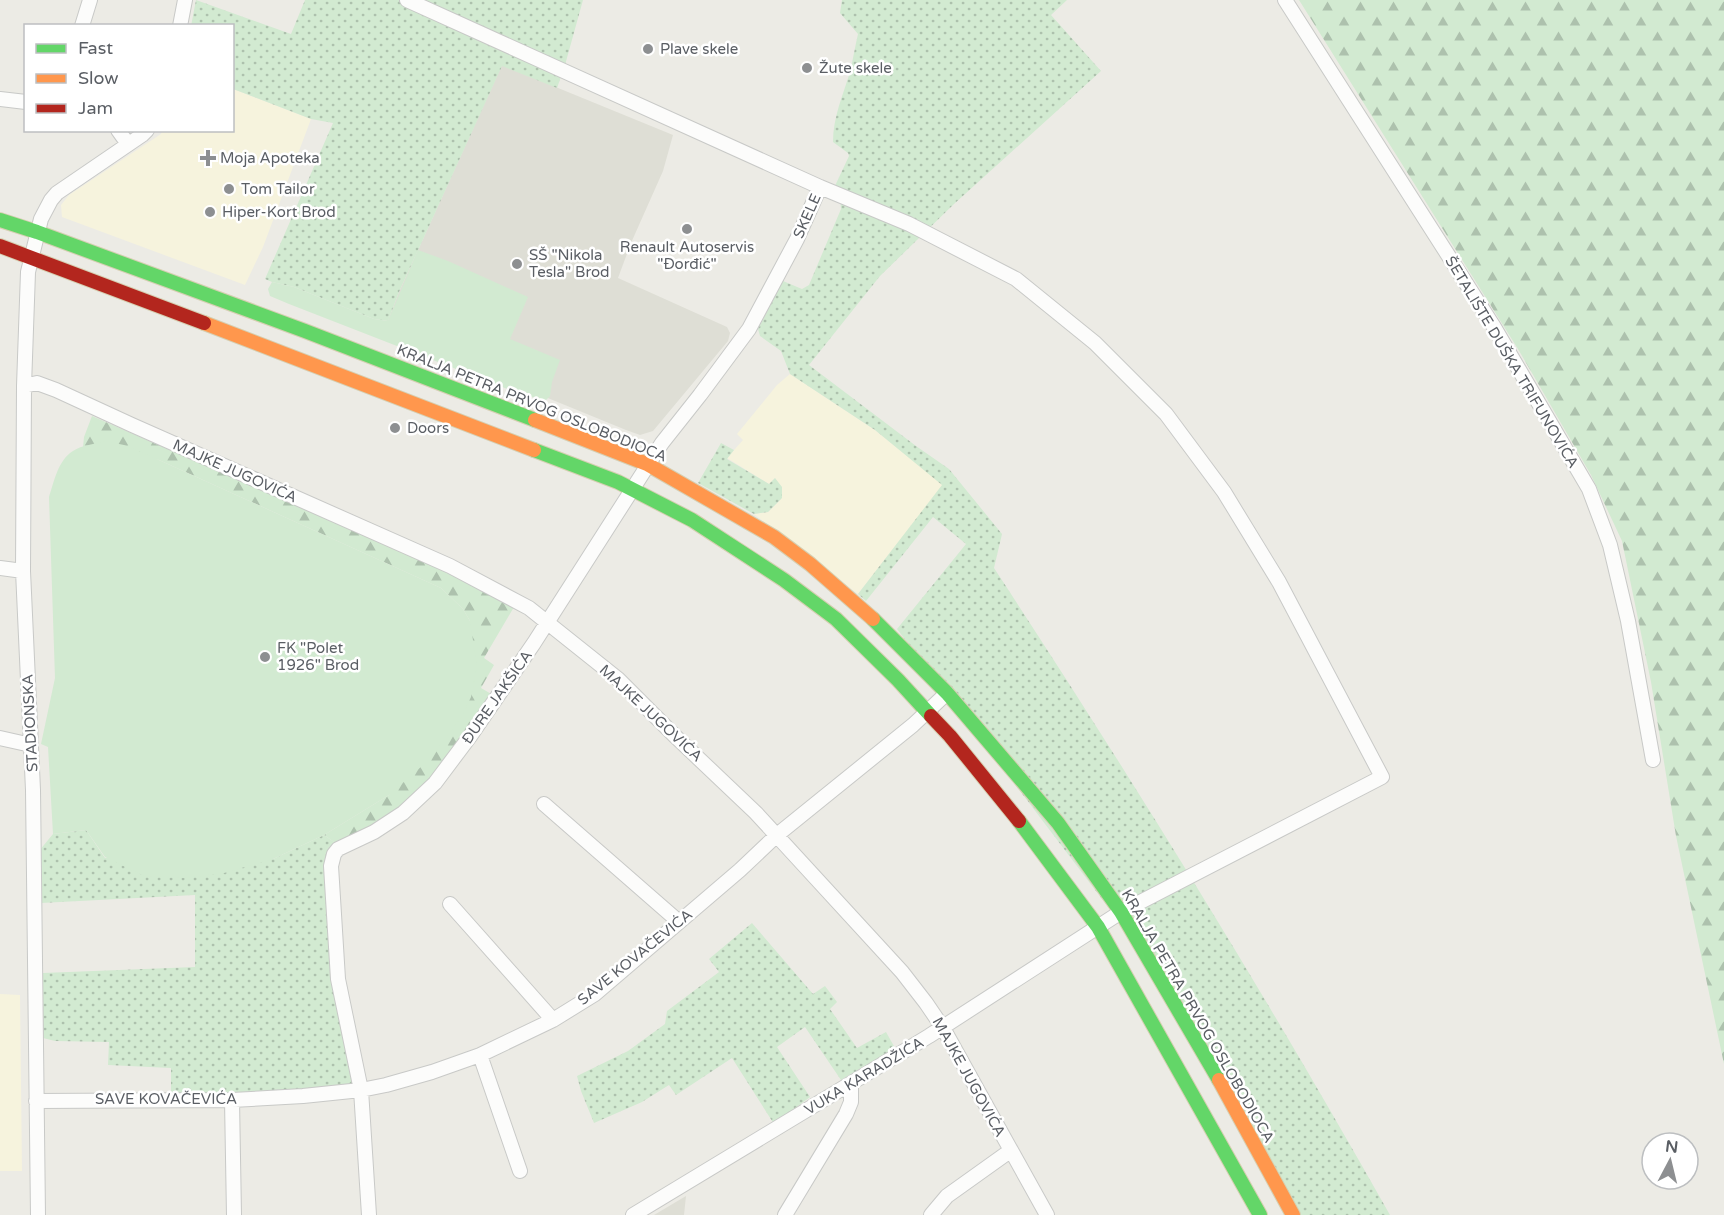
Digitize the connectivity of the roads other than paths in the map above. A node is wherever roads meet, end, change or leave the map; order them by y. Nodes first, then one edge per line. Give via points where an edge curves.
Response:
1 (90, 0) edge
2 (185, 0) edge
3 (407, 0) edge
4 (1284, 0) edge
5 (83, 24) edge
6 (180, 24) edge
7 (0, 99) edge
8 (24, 102) edge
9 (119, 132) edge
10 (144, 132) edge
11 (128, 144) junction
12 (820, 187) junction
13 (0, 220) edge
14 (37, 232) junction
15 (0, 246) edge
16 (30, 257) junction
17 (24, 386) junction
18 (647, 464) junction
19 (632, 489) junction
20 (0, 568) edge
21 (23, 571) junction
22 (547, 622) junction
23 (947, 693) junction
24 (928, 711) junction
25 (0, 738) edge
26 (31, 745) junction
27 (1653, 760) dead end
28 (544, 804) dead end
29 (777, 834) junction
30 (450, 904) dead end
31 (1121, 912) junction
32 (678, 921) junction
33 (1098, 927) junction
34 (553, 1020) junction
35 (943, 1028) junction
36 (480, 1055) junction
37 (851, 1084) junction
38 (361, 1090) junction
39 (232, 1100) junction
40 (36, 1101) junction
41 (1010, 1151) junction
42 (520, 1172) dead end
43 (38, 1215) edge
44 (234, 1215) edge
45 (369, 1215) edge
46 (633, 1215) edge
47 (784, 1215) edge
48 (931, 1215) edge
49 (1047, 1215) edge
50 (1260, 1215) edge
51 (1293, 1215) edge

1 - 5 street
2 - 6 street
3 - 12 street, SKELE
4 - 27 street, ŠETALIŠTE DUŠKA TRIFUNOVIĆA via 1494,327 1589,489 1610,545 1628,621
7 - 8 street
9 - 11 street
10 - 11 street, STADIONSKA
11 - 14 street, STADIONSKA via 57,193
12 - 18 street, SKELE via 749,329
12 - 31 street, VUKA KARADŽIĆA via 909,224 1016,279 1095,343 1166,414 1224,492 1279,582 1382,777
13 - 14 main road, KRALJA PETRA PRVOG OSLOBODIOCA
14 - 16 street, STADIONSKA
14 - 18 main road, KRALJA PETRA PRVOG OSLOBODIOCA
15 - 16 main road
16 - 17 street, STADIONSKA
16 - 19 main road
17 - 21 street, STADIONSKA
17 - 22 street, MAJKE JUGOVIĆA via 37,383 56,390 450,566 529,608
18 - 19 street, ĐURE JAKŠIĆA
18 - 23 main road, KRALJA PETRA PRVOG OSLOBODIOCA via 747,520 801,557 882,627
19 - 22 street, ĐURE JAKŠIĆA
19 - 24 main road via 692,520 784,580 836,619
20 - 21 street
21 - 26 street, STADIONSKA
22 - 29 street, MAJKE JUGOVIĆA via 618,679
22 - 38 street, ĐURE JAKŠIĆA via 435,783 403,813 334,854 331,866 338,978
23 - 24 street, SAVE KOVAČEVIĆA
23 - 31 main road, KRALJA PETRA PRVOG OSLOBODIOCA via 1058,823
24 - 29 street, SAVE KOVAČEVIĆA
24 - 33 main road via 1027,831
25 - 26 street
26 - 40 street, STADIONSKA
28 - 32 street
29 - 32 street, SAVE KOVAČEVIĆA
29 - 35 street, MAJKE JUGOVIĆA via 902,972
30 - 34 street
31 - 33 street, VUKA KARADŽIĆA
31 - 51 main road, KRALJA PETRA PRVOG OSLOBODIOCA
32 - 34 street, SAVE KOVAČEVIĆA via 595,994
33 - 35 street, VUKA KARADŽIĆA
33 - 50 main road
34 - 36 street, SAVE KOVAČEVIĆA
35 - 37 street, VUKA KARADŽIĆA
35 - 41 street, MAJKE JUGOVIĆA
36 - 38 street, SAVE KOVAČEVIĆA
36 - 42 street
37 - 46 street, VUKA KARADŽIĆA
37 - 47 street via 846,1114
38 - 39 street, SAVE KOVAČEVIĆA
38 - 45 street
39 - 40 street, SAVE KOVAČEVIĆA
39 - 44 street
40 - 43 street, STADIONSKA
41 - 48 street via 947,1196
41 - 49 street, MAJKE JUGOVIĆA

